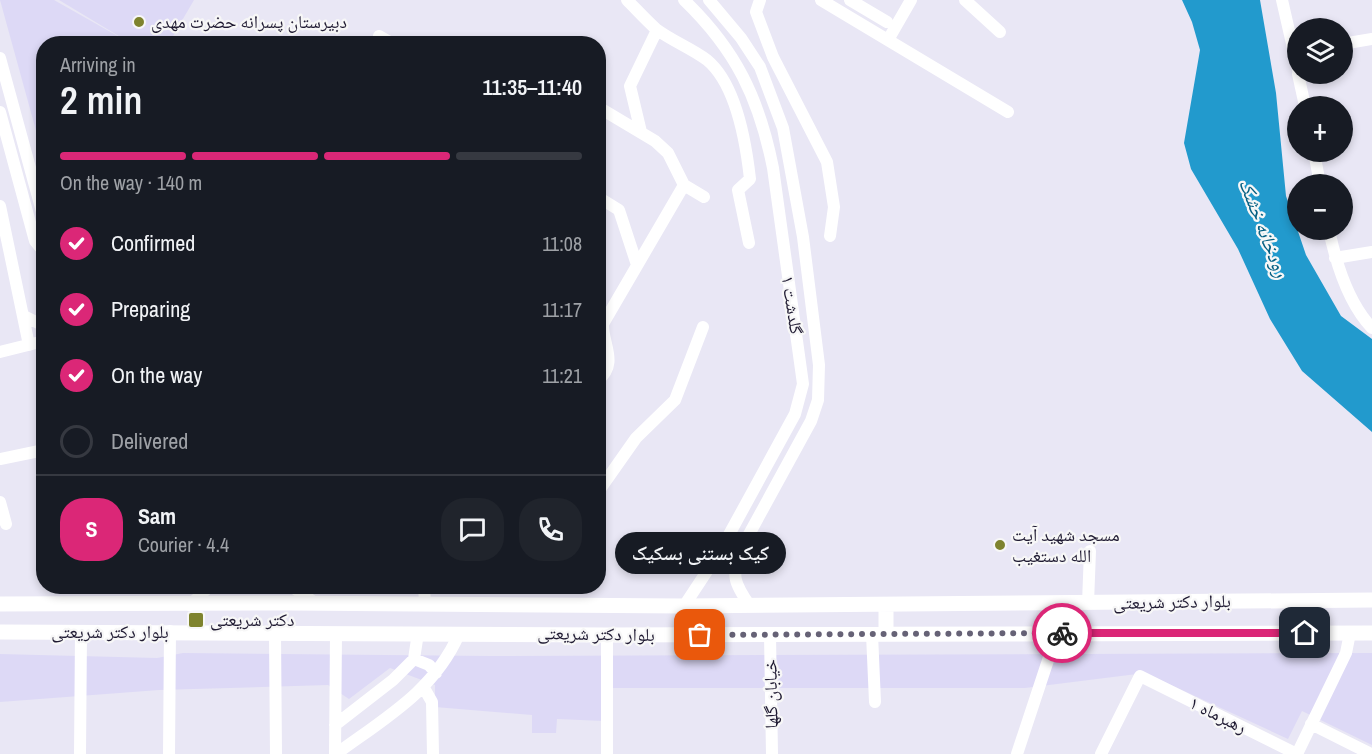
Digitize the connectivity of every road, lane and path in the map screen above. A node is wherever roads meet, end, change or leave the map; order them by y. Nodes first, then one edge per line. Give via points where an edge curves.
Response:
1 (627, 0) edge
2 (684, 0) edge
3 (709, 0) edge
4 (760, 0) edge
5 (821, 0) edge
6 (849, 0) edge
7 (911, 0) edge
8 (964, 0) edge
9 (1282, 0) edge
10 (841, 12) junction
11 (1287, 18) edge
12 (887, 22) dead end
13 (657, 30) junction
14 (1000, 32) dead end
15 (1372, 39) edge
16 (888, 40) junction
17 (1353, 42) edge
18 (0, 58) edge
19 (0, 112) edge
20 (606, 112) edge
21 (1008, 112) dead end
22 (641, 132) junction
23 (684, 184) junction
24 (36, 190) edge
25 (704, 197) dead end
26 (606, 202) edge
27 (0, 206) edge
28 (830, 236) dead end
29 (803, 237) junction
30 (781, 240) junction
31 (1331, 240) edge
32 (36, 243) edge
33 (749, 243) dead end
34 (1372, 252) edge
35 (1335, 258) junction
36 (637, 265) junction
37 (606, 313) edge
38 (24, 316) junction
39 (36, 322) edge
40 (703, 327) dead end
41 (1372, 328) edge
42 (36, 343) edge
43 (29, 345) junction
44 (606, 346) edge
45 (0, 352) edge
46 (606, 370) edge
47 (36, 452) edge
48 (0, 459) edge
49 (606, 481) edge
50 (755, 487) junction
51 (771, 495) junction
52 (0, 502) edge
53 (6, 524) dead end
54 (1090, 551) dead end
55 (202, 594) edge
56 (302, 594) edge
57 (424, 594) edge
58 (1372, 600) edge
59 (315, 603) junction
60 (1088, 603) junction
61 (0, 604) edge
62 (425, 604) junction
63 (190, 605) junction
64 (886, 605) junction
65 (684, 606) junction
66 (750, 606) junction
67 (170, 631) junction
68 (0, 632) edge
69 (81, 632) junction
70 (336, 633) junction
71 (418, 633) junction
72 (1057, 633) junction
73 (1350, 633) junction
74 (1372, 633) edge
75 (275, 634) junction
76 (459, 634) junction
77 (879, 634) junction
78 (607, 635) junction
79 (770, 635) junction
80 (414, 659) junction
81 (436, 673) junction
82 (424, 688) junction
83 (875, 702) dead end
84 (1311, 724) junction
85 (335, 725) junction
86 (80, 754) edge
87 (169, 754) edge
88 (276, 754) edge
89 (336, 754) edge
90 (433, 754) edge
91 (607, 754) edge
92 (772, 754) edge
93 (1017, 754) edge
94 (1101, 754) edge
95 (1297, 754) edge
96 (1371, 754) edge

1 - 13 street
2 - 30 street, گلدشت ۱ via 727,48 755,100 773,168
3 - 29 street, گلدشت ۱ via 741,38 772,94 783,128
4 - 28 street via 756,12 769,46 827,162 834,207
5 - 10 street
6 - 10 street
6 - 12 street
7 - 16 street
8 - 14 street
9 - 11 street
10 - 16 street
13 - 22 street via 630,86
13 - 33 street via 709,62 725,83 740,121 750,179 738,190
15 - 17 street
16 - 21 street
18 - 24 street
19 - 32 street
20 - 22 street
22 - 23 street via 668,153
23 - 25 street
23 - 36 street
26 - 36 street via 620,210
27 - 38 street
29 - 30 street
29 - 51 street, گلدشت ۱ via 819,365 818,400 812,421
30 - 50 street, گلدشت ۱ via 802,384 795,414
31 - 35 street
34 - 35 street
35 - 41 street via 1362,318
36 - 37 street
38 - 39 street
38 - 43 street
40 - 49 street via 675,400 636,438
42 - 43 street
43 - 45 street
44 - 46 street via 610,357
47 - 48 street
50 - 51 street
50 - 65 street, گلدشت ۱
51 - 66 street, گلدشت ۱ via 734,569 738,588
52 - 53 street
54 - 60 street
55 - 63 street
56 - 59 street
57 - 62 street
58 - 60 main road, بلوار دکتر شریعتی
59 - 62 main road, بلوار دکتر شریعتی
59 - 63 main road, بلوار دکتر شریعتی
60 - 64 main road, بلوار دکتر شریعتی
61 - 63 main road, بلوار دکتر شریعتی
62 - 65 main road, بلوار دکتر شریعتی
64 - 66 main road, بلوار دکتر شریعتی
64 - 77 main road
65 - 66 main road, بلوار دکتر شریعتی
67 - 69 main road, بلوار دکتر شریعتی
67 - 75 main road, بلوار دکتر شریعتی
67 - 87 street
68 - 69 main road, بلوار دکتر شریعتی
69 - 86 street
70 - 71 main road, بلوار دکتر شریعتی
70 - 75 main road, بلوار دکتر شریعتی
70 - 85 street
71 - 76 main road, بلوار دکتر شریعتی
71 - 80 street
72 - 73 main road, بلوار دکتر شریعتی
72 - 77 main road, بلوار دکتر شریعتی
72 - 93 street
73 - 74 main road, بلوار دکتر شریعتی
73 - 84 street via 1346,653
75 - 88 street
76 - 78 main road, بلوار دکتر شریعتی
76 - 81 street via 448,659
77 - 79 main road, بلوار دکتر شریعتی
77 - 83 street
78 - 79 main road, بلوار دکتر شریعتی
78 - 91 street
79 - 92 street, خیابان گلها
80 - 81 street via 429,664
80 - 85 street
81 - 82 street
82 - 89 street
82 - 90 street via 432,702
84 - 95 street
84 - 96 street
85 - 89 street
94 - 95 street, ۱ رهبرماه via 1140,676

